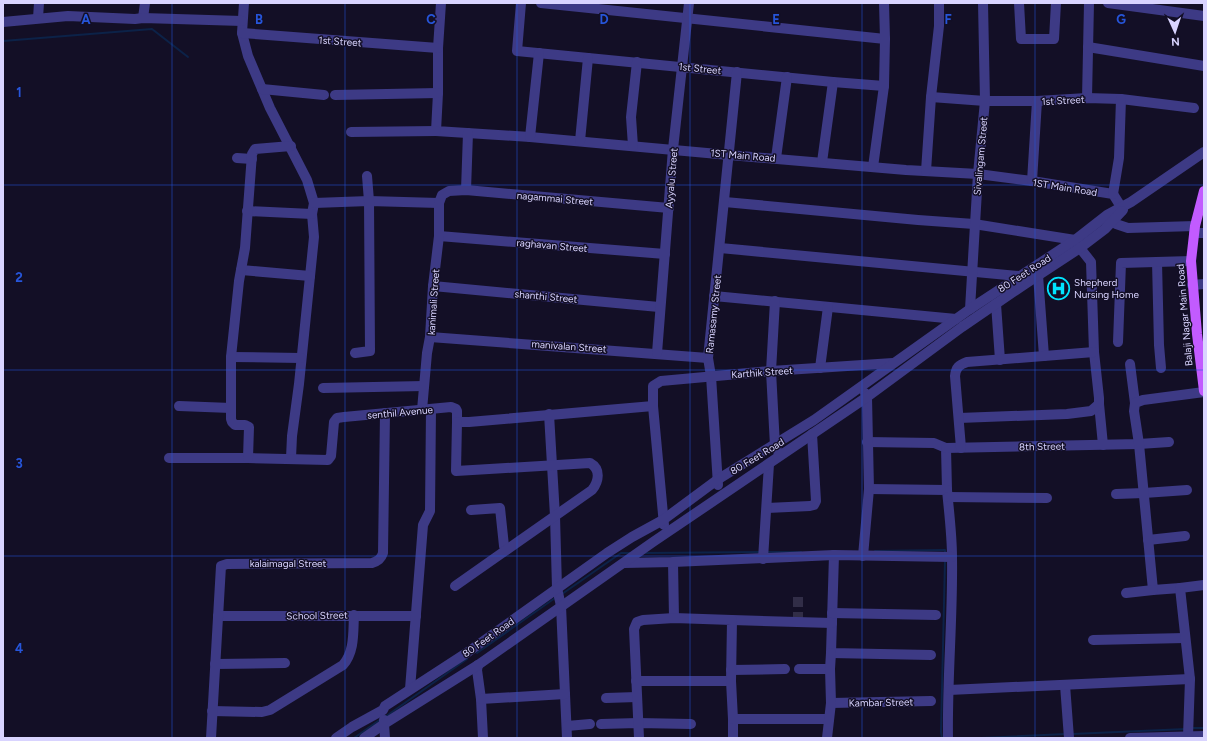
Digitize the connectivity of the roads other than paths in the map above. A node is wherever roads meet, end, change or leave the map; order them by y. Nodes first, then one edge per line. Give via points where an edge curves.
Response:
1 (39, 3) edge
2 (145, 3) edge
3 (244, 3) edge
4 (441, 3) edge
5 (521, 3) edge
6 (541, 3) edge
7 (690, 3) edge
8 (884, 3) edge
9 (939, 3) edge
10 (983, 3) edge
11 (1019, 3) edge
12 (1056, 3) edge
13 (1089, 3) edge
14 (1108, 3) edge
15 (1204, 16) edge
16 (38, 18) junction
17 (143, 18) junction
18 (688, 18) junction
19 (242, 21) junction
20 (3, 22) edge
21 (242, 34) junction
22 (885, 39) junction
23 (1088, 47) junction
24 (438, 48) junction
25 (539, 53) junction
26 (588, 58) junction
27 (637, 62) junction
28 (1204, 66) edge
29 (683, 67) junction
30 (737, 72) junction
31 (787, 77) junction
32 (832, 82) junction
33 (884, 86) junction
34 (262, 89) junction
35 (438, 93) junction
36 (324, 95) dead end
37 (335, 95) dead end
38 (931, 97) junction
39 (1087, 98) junction
40 (1121, 99) junction
41 (985, 101) junction
42 (1037, 101) junction
43 (1194, 108) dead end
44 (436, 131) junction
45 (351, 132) dead end
46 (468, 133) junction
47 (530, 137) junction
48 (580, 141) junction
49 (290, 146) junction
50 (632, 146) junction
51 (673, 149) junction
52 (1204, 152) edge
53 (729, 155) junction
54 (237, 158) dead end
55 (776, 158) junction
56 (252, 159) junction
57 (822, 162) junction
58 (873, 167) junction
59 (926, 171) junction
60 (978, 174) junction
61 (367, 176) dead end
62 (1032, 181) junction
63 (466, 190) junction
64 (1204, 191) edge
65 (1112, 194) junction
66 (441, 199) junction
67 (369, 201) junction
68 (725, 202) junction
69 (314, 203) junction
70 (669, 208) junction
71 (1123, 208) junction
72 (247, 211) junction
73 (312, 214) junction
74 (1109, 218) junction
75 (974, 224) junction
76 (1197, 230) edge
77 (439, 236) junction
78 (1077, 244) junction
79 (720, 248) junction
80 (665, 254) junction
81 (1191, 261) junction
82 (1158, 262) junction
83 (241, 270) junction
84 (972, 270) junction
85 (1038, 275) junction
86 (310, 276) junction
87 (1019, 276) junction
88 (1192, 284) junction
89 (1204, 284) edge
90 (433, 286) junction
91 (714, 296) junction
92 (775, 302) junction
93 (996, 304) junction
94 (828, 306) junction
95 (659, 307) junction
96 (970, 309) junction
97 (956, 319) junction
98 (1200, 333) edge
99 (430, 337) junction
100 (1118, 342) dead end
101 (1094, 352) junction
102 (355, 353) dead end
103 (657, 353) junction
104 (1044, 356) junction
105 (231, 357) junction
106 (301, 358) junction
107 (708, 358) junction
108 (1000, 360) junction
109 (894, 363) junction
110 (1130, 364) dead end
111 (820, 368) junction
112 (1161, 368) dead end
113 (771, 371) junction
114 (711, 376) junction
115 (424, 386) junction
116 (861, 386) junction
117 (324, 388) dead end
118 (1204, 391) edge
119 (867, 397) junction
120 (1135, 403) junction
121 (1099, 404) junction
122 (179, 406) dead end
123 (653, 406) junction
124 (231, 408) junction
125 (426, 409) junction
126 (385, 413) junction
127 (549, 414) junction
128 (959, 418) junction
129 (457, 422) junction
130 (812, 434) junction
131 (867, 442) junction
132 (1169, 442) dead end
133 (1139, 444) junction
134 (1103, 445) junction
135 (775, 446) junction
136 (946, 448) junction
137 (961, 448) junction
138 (779, 456) junction
139 (169, 458) dead end
140 (248, 458) junction
141 (291, 458) junction
142 (552, 464) junction
143 (768, 464) junction
144 (717, 480) junction
145 (869, 489) junction
146 (1187, 490) dead end
147 (947, 493) junction
148 (1144, 493) junction
149 (1116, 494) dead end
150 (718, 497) junction
151 (1047, 498) dead end
152 (767, 508) junction
153 (471, 510) dead end
154 (555, 516) junction
155 (663, 520) junction
156 (664, 535) junction
157 (1185, 536) dead end
158 (1148, 540) junction
159 (506, 550) junction
160 (864, 551) junction
161 (763, 554) junction
162 (834, 555) junction
163 (947, 556) junction
164 (626, 561) junction
165 (673, 562) junction
166 (1204, 584) edge
167 (455, 586) dead end
168 (1180, 588) junction
169 (1153, 590) junction
170 (1126, 593) dead end
171 (559, 597) junction
172 (354, 615) junction
173 (936, 615) dead end
174 (218, 616) junction
175 (416, 616) junction
176 (674, 618) junction
177 (832, 618) junction
178 (732, 620) junction
179 (1185, 638) junction
180 (1093, 640) dead end
181 (831, 653) junction
182 (932, 655) dead end
183 (475, 659) junction
184 (215, 664) junction
185 (285, 664) dead end
186 (785, 669) dead end
187 (799, 669) dead end
188 (830, 669) junction
189 (731, 670) junction
190 (1190, 679) junction
191 (636, 680) junction
192 (731, 681) junction
193 (1065, 685) junction
194 (410, 689) junction
195 (949, 690) junction
196 (565, 694) junction
197 (637, 697) junction
198 (606, 698) dead end
199 (481, 699) junction
200 (931, 701) dead end
201 (830, 703) junction
202 (383, 710) junction
203 (212, 711) junction
204 (733, 718) junction
205 (829, 719) junction
206 (384, 723) junction
207 (638, 723) junction
208 (590, 724) dead end
209 (601, 724) dead end
210 (691, 724) dead end
211 (567, 726) junction
212 (1188, 732) junction
213 (1069, 735) edge
214 (1204, 736) edge
215 (948, 737) edge
216 (210, 738) edge
217 (336, 738) edge
218 (364, 738) edge
219 (385, 738) edge
220 (483, 738) edge
221 (567, 738) edge
222 (639, 738) edge
223 (734, 738) edge
224 (827, 738) edge
225 (1130, 738) edge

1 - 16 street
2 - 17 street
3 - 19 street
4 - 24 street
5 - 25 street, 1st Street via 517,51
6 - 18 street
7 - 18 street, Ayyalu Street
8 - 22 street
9 - 38 street
10 - 41 street, Sivalingam Street
11 - 12 street via 1021,39 1054,39
13 - 23 street
14 - 15 street
16 - 17 street
16 - 20 street
17 - 19 street
18 - 22 street
18 - 29 street, Ayyalu Street
19 - 21 street
21 - 24 street, 1st Street
21 - 34 street
22 - 33 street
23 - 28 street
23 - 39 street
24 - 35 street
25 - 26 street, 1st Street
25 - 47 street
26 - 27 street, 1st Street
26 - 48 street
27 - 29 street, 1st Street
27 - 50 street
29 - 30 street, 1st Street
29 - 51 street, Ayyalu Street
30 - 31 street, 1st Street
30 - 53 street, Ramasamy Street
31 - 32 street, 1st Street
31 - 55 street
32 - 33 street, 1st Street
32 - 57 street
33 - 58 street
34 - 36 street
34 - 49 street
35 - 37 street
35 - 44 street
38 - 41 street, 1st Street
38 - 59 street
39 - 40 street, 1st Street
39 - 42 street, 1st Street
40 - 43 street, 1st Street
40 - 65 street via 1119,158
41 - 42 street, 1st Street
41 - 60 street, Sivalingam Street
42 - 62 street
44 - 45 street, 1ST Main Road
44 - 46 street, 1ST Main Road
46 - 47 street, 1ST Main Road
46 - 63 street
47 - 48 street, 1ST Main Road
48 - 50 street, 1ST Main Road
49 - 56 street via 255,149
49 - 69 street via 307,180
50 - 51 street, 1ST Main Road
51 - 53 street, 1ST Main Road
51 - 70 street, Ayyalu Street
52 - 71 street, 80 Feet Road
53 - 55 street, 1ST Main Road
53 - 68 street, Ramasamy Street
54 - 56 street
55 - 57 street, 1ST Main Road
56 - 72 street
57 - 58 street, 1ST Main Road
58 - 59 street, 1ST Main Road
59 - 60 street, 1ST Main Road
60 - 62 street, 1ST Main Road
60 - 75 street, Sivalingam Street
61 - 67 street
62 - 65 street, 1ST Main Road
63 - 66 street, nagammai Street via 449,191
63 - 70 street, nagammai Street
64 - 76 main road, Balaji Nagar Main Road
65 - 71 street
66 - 67 street, nagammai Street
66 - 77 street, kanimali Street
67 - 69 street, nagammai Street
67 - 102 street via 370,351
68 - 75 street
68 - 79 street, Ramasamy Street
69 - 73 street
70 - 80 street, Ayyalu Street
71 - 74 street, 80 Feet Road
72 - 73 street
72 - 83 street
73 - 86 street via 314,237
74 - 76 street via 1128,228
74 - 78 street, 80 Feet Road
75 - 78 street
75 - 84 street, Sivalingam Street
76 - 81 main road, Balaji Nagar Main Road
77 - 80 street, raghavan Street
77 - 90 street, kanimali Street
78 - 85 street, 80 Feet Road
78 - 87 street, 80 Feet Road
78 - 101 street via 1091,262
79 - 84 street
79 - 91 street, Ramasamy Street
80 - 95 street, Ayyalu Street
81 - 82 street
81 - 88 main road, Balaji Nagar Main Road
82 - 100 street via 1121,263
82 - 112 street
83 - 86 street
83 - 105 street
84 - 87 street
84 - 96 street, Sivalingam Street
85 - 93 street, 80 Feet Road
85 - 104 street
86 - 106 street
87 - 96 street, 80 Feet Road
88 - 89 street
88 - 98 main road, Balaji Nagar Main Road
90 - 95 street, shanthi Street
90 - 99 street, kanimali Street
91 - 92 street
91 - 107 street, Ramasamy Street
92 - 94 street
92 - 113 street
93 - 108 street
93 - 119 street, 80 Feet Road
94 - 97 street
94 - 111 street
95 - 103 street, Ayyalu Street
96 - 97 street, 80 Feet Road
97 - 109 street, 80 Feet Road
98 - 118 main road, Balaji Nagar Main Road
99 - 103 street, manivalan Street
99 - 115 street, kanimali Street
101 - 104 street
101 - 121 street
103 - 107 street, manivalan Street
104 - 108 street
105 - 106 street
105 - 124 street
106 - 141 street
107 - 114 street, Ramasamy Street
108 - 128 street via 967,362 956,368
109 - 111 street, Karthik Street
109 - 116 street, 80 Feet Road
110 - 120 street
111 - 113 street, Karthik Street
113 - 114 street, Karthik Street
113 - 135 street
114 - 123 street, Karthik Street via 661,381 653,386
114 - 144 street, Ramasamy Street
115 - 117 street
115 - 125 street, kanimali Street
116 - 119 street
116 - 135 street, 80 Feet Road
118 - 120 street
119 - 130 street, 80 Feet Road
119 - 131 street
120 - 133 street
121 - 128 street via 1091,411 1067,414
121 - 134 street
122 - 124 street
123 - 127 street
123 - 155 street
124 - 140 street via 232,422 235,425 249,427
125 - 126 street, senthil Avenue
125 - 129 street, senthil Avenue via 456,409
125 - 175 street, kanimali Street via 430,511 423,525
126 - 141 street, senthil Avenue via 344,416 335,420 331,456 328,460
126 - 174 street, kalaimagal Street via 381,558 372,563 221,566
127 - 129 street
127 - 142 street
128 - 137 street
129 - 142 street via 456,471
130 - 138 street, 80 Feet Road
130 - 152 street via 816,501 810,506
131 - 136 street, 8th Street via 934,443
131 - 145 street
132 - 133 street, 8th Street
133 - 134 street, 8th Street
133 - 148 street
134 - 137 street, 8th Street
135 - 138 street
135 - 144 street, 80 Feet Road
136 - 137 street, 8th Street
136 - 147 street
138 - 143 street, 80 Feet Road
139 - 140 street, senthil Avenue
140 - 141 street, senthil Avenue
142 - 154 street
142 - 154 street via 590,462 597,469 598,477 592,490
143 - 150 street, 80 Feet Road
143 - 152 street
144 - 150 street, Ramasamy Street
144 - 155 street, 80 Feet Road
145 - 147 street
145 - 160 street
146 - 148 street
147 - 151 street
147 - 163 street
148 - 149 street
148 - 158 street
150 - 156 street, 80 Feet Road
152 - 161 street
153 - 159 street via 500,508
154 - 159 street
154 - 171 street
155 - 156 street
155 - 171 street, 80 Feet Road via 607,553
156 - 164 street, 80 Feet Road
157 - 158 street
158 - 169 street
159 - 167 street
160 - 162 street
160 - 163 street
161 - 162 street
161 - 165 street
162 - 177 street
163 - 195 street
164 - 165 street
164 - 171 street, 80 Feet Road
165 - 176 street
166 - 168 street
168 - 169 street
168 - 179 street
169 - 170 street
171 - 183 street, 80 Feet Road
171 - 183 street, 80 Feet Road
171 - 196 street
172 - 174 street, School Street
172 - 175 street, School Street
172 - 203 street via 351,650 343,665 270,710
173 - 177 street
174 - 184 street, kalaimagal Street
175 - 194 street, kanimali Street
176 - 178 street
176 - 191 street via 637,622 634,628
177 - 178 street via 798,621
177 - 181 street
178 - 189 street
179 - 180 street
179 - 190 street
181 - 182 street
181 - 188 street
183 - 194 street, 80 Feet Road
183 - 199 street, 80 Feet Road
183 - 206 street, 80 Feet Road
184 - 185 street
184 - 203 street, kalaimagal Street
186 - 189 street
187 - 188 street
188 - 201 street
189 - 192 street
190 - 193 street
190 - 212 street
191 - 192 street
191 - 197 street
192 - 204 street
193 - 195 street
193 - 213 street
194 - 202 street, 80 Feet Road
195 - 215 street
196 - 199 street
196 - 211 street
197 - 198 street
197 - 207 street
199 - 220 street, 80 Feet Road
200 - 201 street, Kambar Street
201 - 205 street
202 - 206 street
202 - 217 street, 80 Feet Road
203 - 216 street, kalaimagal Street
204 - 205 street
204 - 223 street
205 - 224 street
206 - 218 street, 80 Feet Road
206 - 219 street
207 - 209 street
207 - 210 street
207 - 222 street
208 - 211 street
211 - 221 street
212 - 214 street
212 - 225 street

